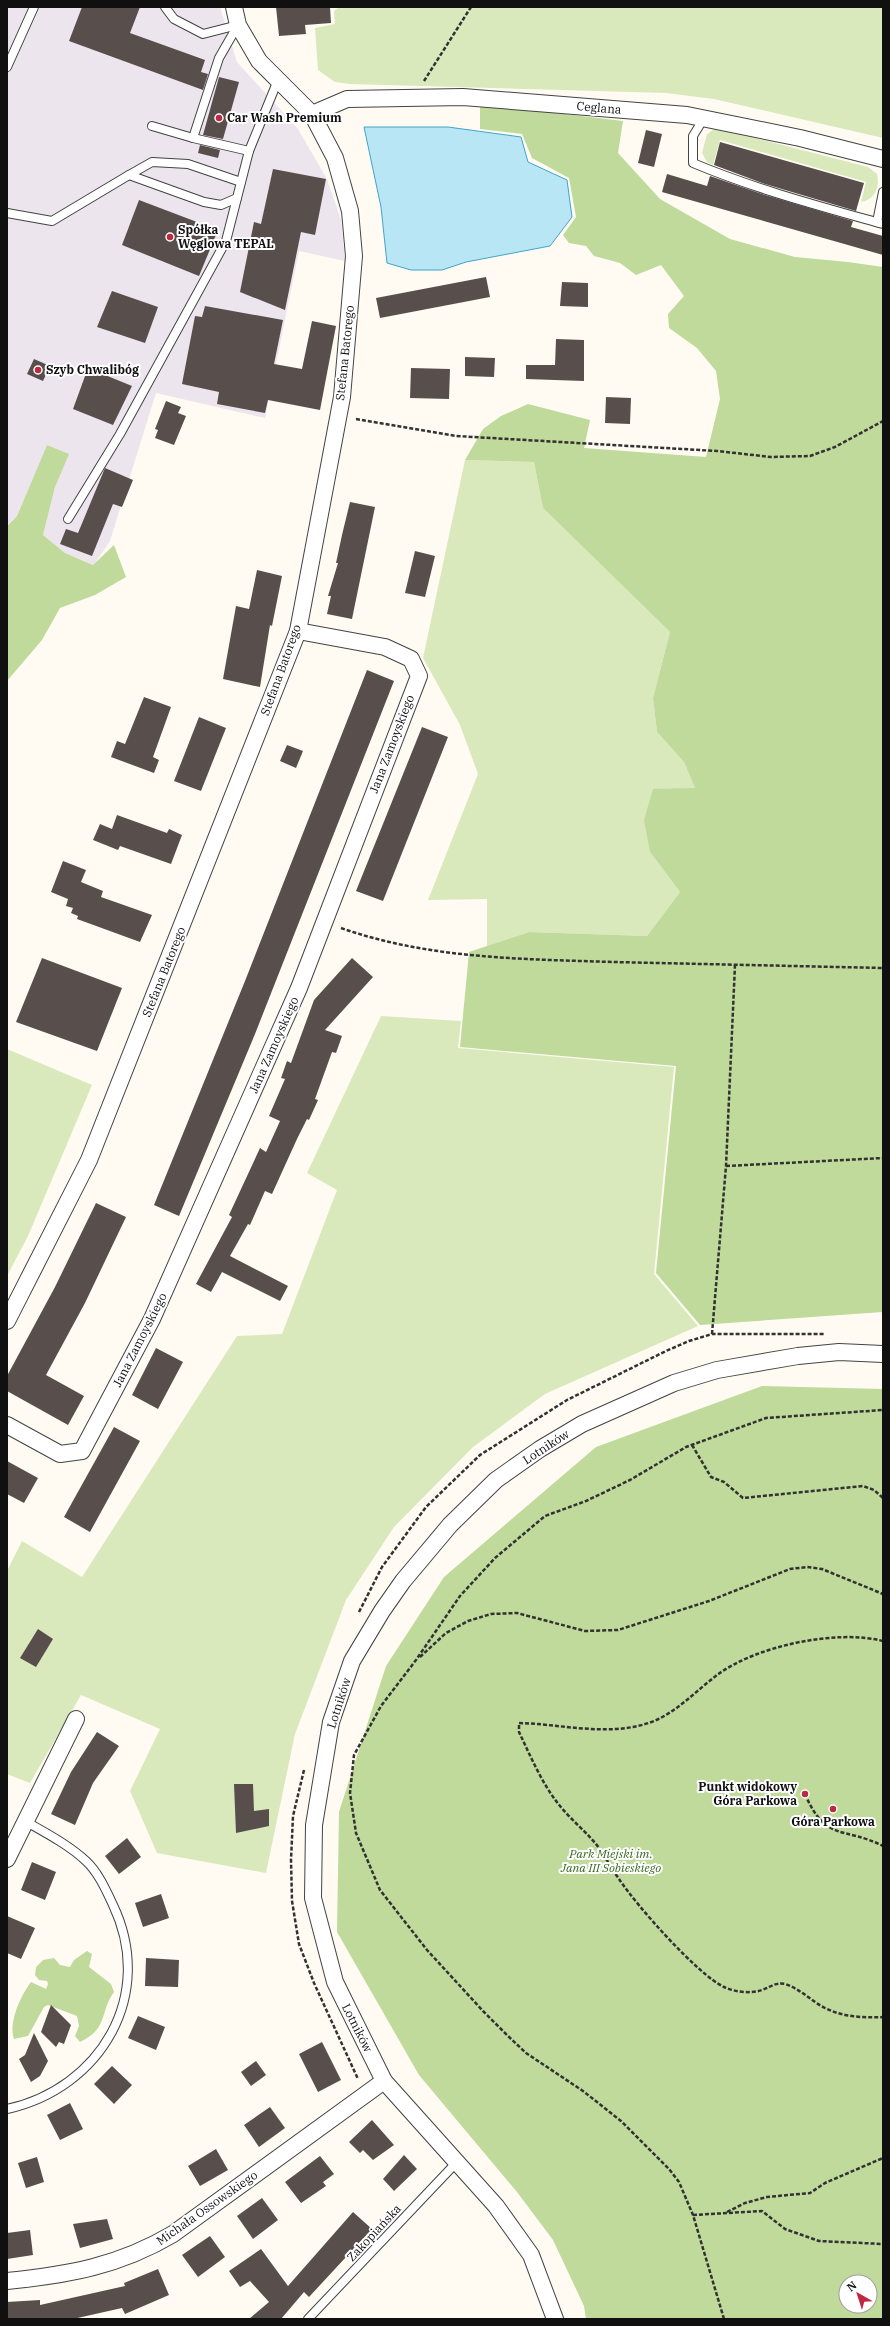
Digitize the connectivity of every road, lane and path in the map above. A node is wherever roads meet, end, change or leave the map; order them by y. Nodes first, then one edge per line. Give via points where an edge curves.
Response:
1 (34, 7) edge
2 (165, 7) edge
3 (234, 7) edge
4 (471, 7) edge
5 (238, 25) junction
6 (7, 67) edge
7 (278, 80) junction
8 (414, 97) junction
9 (312, 114) junction
10 (704, 118) junction
11 (152, 126) dead end
12 (193, 138) junction
13 (249, 151) junction
14 (883, 159) edge
15 (129, 175) junction
16 (241, 182) junction
17 (883, 192) edge
18 (237, 198) junction
19 (7, 213) edge
20 (880, 223) edge
21 (337, 416) junction
22 (883, 421) edge
23 (68, 520) dead end
24 (298, 631) junction
25 (324, 922) junction
26 (735, 965) junction
27 (883, 968) edge
28 (883, 1158) edge
29 (726, 1166) junction
30 (7, 1321) edge
31 (712, 1334) junction
32 (833, 1334) dead end
33 (883, 1354) edge
34 (883, 1410) edge
35 (7, 1425) edge
36 (692, 1445) junction
37 (883, 1498) edge
38 (883, 1594) edge
39 (358, 1615) dead end
40 (882, 1640) edge
41 (416, 1660) junction
42 (76, 1719) dead end
43 (305, 1763) dead end
44 (805, 1794) dead end
45 (25, 1821) junction
46 (883, 1846) edge
47 (7, 1859) edge
48 (883, 2017) edge
49 (384, 2081) junction
50 (368, 2092) junction
51 (7, 2109) edge
52 (883, 2158) edge
53 (456, 2163) junction
54 (724, 2213) junction
55 (693, 2216) junction
56 (883, 2244) edge
57 (7, 2281) edge
58 (308, 2319) edge
59 (555, 2319) edge
60 (724, 2319) edge

1 - 6 lane
2 - 5 lane via 174,19 203,34
3 - 5 street, Stefana Batorego
4 - 8 path
5 - 7 street, Stefana Batorego via 259,61
5 - 12 lane via 219,58
7 - 9 street, Stefana Batorego
7 - 13 lane
8 - 9 street, Ceglana via 347,99
8 - 10 street, Ceglana via 464,97
9 - 21 street, Stefana Batorego via 335,158 350,211 354,256 345,362
10 - 14 street, Ceglana
10 - 20 lane via 692,136 693,163 726,177
11 - 12 lane
12 - 13 lane
13 - 16 lane
15 - 16 lane via 152,162 188,164
15 - 18 lane via 204,202 221,205
15 - 19 lane via 52,222
16 - 18 lane
17 - 20 lane
18 - 23 lane via 226,241 120,434
21 - 22 path via 456,436 771,457 810,456 835,447
21 - 24 street, Stefana Batorego
24 - 25 street, Jana Zamoyskiego via 385,647 410,659 419,676
24 - 30 street, Stefana Batorego via 89,1160
25 - 26 path via 373,939 455,954 528,959
25 - 35 street, Jana Zamoyskiego via 299,988 152,1319 82,1451 60,1454
26 - 27 path
26 - 29 path
28 - 29 path
29 - 31 path
31 - 32 path
31 - 39 path via 666,1351 567,1400 480,1455 426,1506 382,1567
33 - 49 street, Lotników via 839,1352 798,1356 717,1370 674,1383 582,1424 496,1480 450,1525 382,1611 352,1662 331,1722 314,1825 313,1898 335,1982
34 - 36 path via 766,1418
36 - 37 path via 711,1477 724,1482 744,1498 863,1486 874,1490
36 - 41 path via 656,1463 630,1480 586,1501 545,1516 532,1526 474,1580 436,1629
38 - 41 path via 822,1569 790,1569 709,1601 618,1630 585,1631 517,1613 491,1614 468,1621 446,1633
40 - 48 path via 830,1639 776,1647 733,1664 668,1714 654,1721 605,1729 519,1723 519,1732 547,1788 559,1805 598,1848 619,1880 645,1911 695,1965 712,1979 724,1987 743,1992 784,1984 796,1988 827,2009 858,2018
41 - 55 path via 381,1706 354,1755 350,1793 356,1833 371,1874 401,1918 482,2011 526,2053 583,2091 621,2121 670,2168 679,2182
42 - 45 street
43 - 50 path via 293,1816 291,1860 292,1901 299,1944 354,2072
44 - 46 path via 812,1809 831,1830
45 - 47 street
45 - 51 lane via 87,1861 115,1909 124,1931 128,1954 126,1985 118,2020 100,2053 66,2084 32,2101
49 - 50 street, Michała Ossowskiego
49 - 53 street, Lotników
50 - 57 street, Michała Ossowskiego via 173,2234 147,2249 120,2261 72,2273
52 - 54 path via 825,2183 810,2193 767,2197 745,2203
53 - 58 lane, Zakopiańska
53 - 59 street, Lotników via 496,2206 532,2255
54 - 55 path
54 - 56 path via 762,2211 785,2229 819,2241
55 - 60 path

